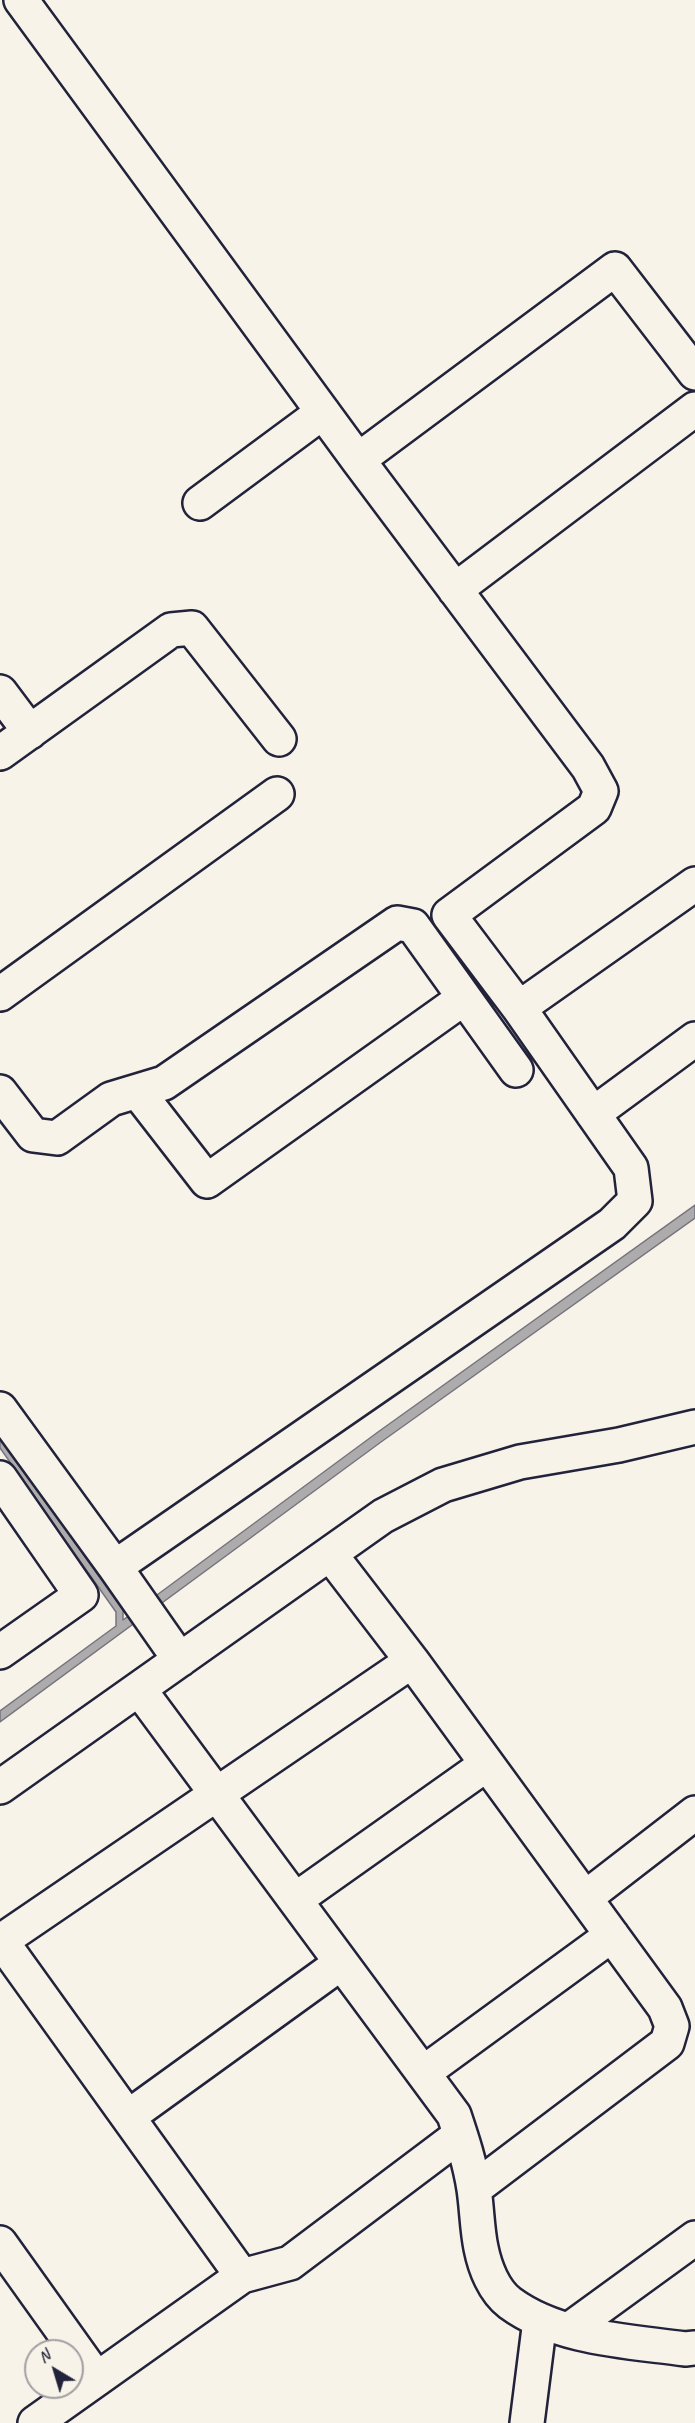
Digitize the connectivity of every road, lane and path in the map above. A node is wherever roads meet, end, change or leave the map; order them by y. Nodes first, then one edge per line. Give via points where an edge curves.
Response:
1 (21, 0) edge
2 (695, 373) edge
3 (695, 409) edge
4 (323, 412) junction
5 (358, 460) junction
6 (200, 503) dead end
7 (455, 590) junction
8 (0, 692) edge
9 (30, 732) junction
10 (279, 739) dead end
11 (0, 753) edge
12 (277, 794) dead end
13 (695, 884) edge
14 (0, 994) edge
15 (464, 998) junction
16 (519, 1008) junction
17 (695, 1039) edge
18 (516, 1070) dead end
19 (0, 1092) edge
20 (138, 1092) junction
21 (593, 1114) junction
22 (0, 1409) edge
23 (695, 1427) edge
24 (0, 1478) edge
25 (330, 1554) junction
26 (115, 1567) junction
27 (0, 1652) edge
28 (180, 1660) junction
29 (411, 1661) junction
30 (139, 1689) junction
31 (487, 1764) junction
32 (0, 1787) edge
33 (218, 1795) junction
34 (695, 1813) edge
35 (585, 1898) junction
36 (295, 1900) junction
37 (612, 1935) junction
38 (1, 1940) edge
39 (341, 1963) junction
40 (423, 2073) junction
41 (128, 2117) junction
42 (460, 2135) junction
43 (474, 2189) junction
44 (695, 2238) edge
45 (0, 2243) edge
46 (242, 2276) junction
47 (555, 2325) junction
48 (695, 2348) edge
49 (97, 2379) junction
50 (35, 2423) edge
51 (527, 2423) edge

1 - 4 street
2 - 5 street via 615,269
3 - 7 street
4 - 5 street
4 - 6 street
5 - 7 street
7 - 16 street via 588,767 601,791 594,808 449,915
8 - 9 street
9 - 10 street via 171,630 192,628
9 - 11 street
12 - 14 street
13 - 16 street
15 - 18 street
15 - 20 street via 413,926 397,923 164,1083
15 - 20 street via 207,1181
16 - 21 street
17 - 21 street
19 - 20 street via 33,1135 57,1138 111,1099
21 - 26 street via 631,1168 635,1201 626,1212
22 - 26 street
23 - 25 street via 520,1462 443,1485 383,1516
24 - 27 street via 81,1595
25 - 28 street
25 - 29 street
26 - 28 street
28 - 30 street
29 - 31 street
29 - 33 street
30 - 32 street
30 - 33 street
31 - 35 street
31 - 36 street
33 - 36 street
33 - 38 street
34 - 35 street
35 - 37 street
36 - 39 street
37 - 40 street
37 - 43 street via 665,2008 672,2026 667,2043
38 - 41 street
39 - 40 street
39 - 41 street
40 - 42 street via 454,2115
41 - 46 street
42 - 43 street
42 - 46 street via 290,2263
43 - 47 street via 481,2247 490,2279 509,2302
44 - 47 street
45 - 49 street
46 - 49 street
47 - 48 street via 591,2335
47 - 51 street
49 - 50 street

